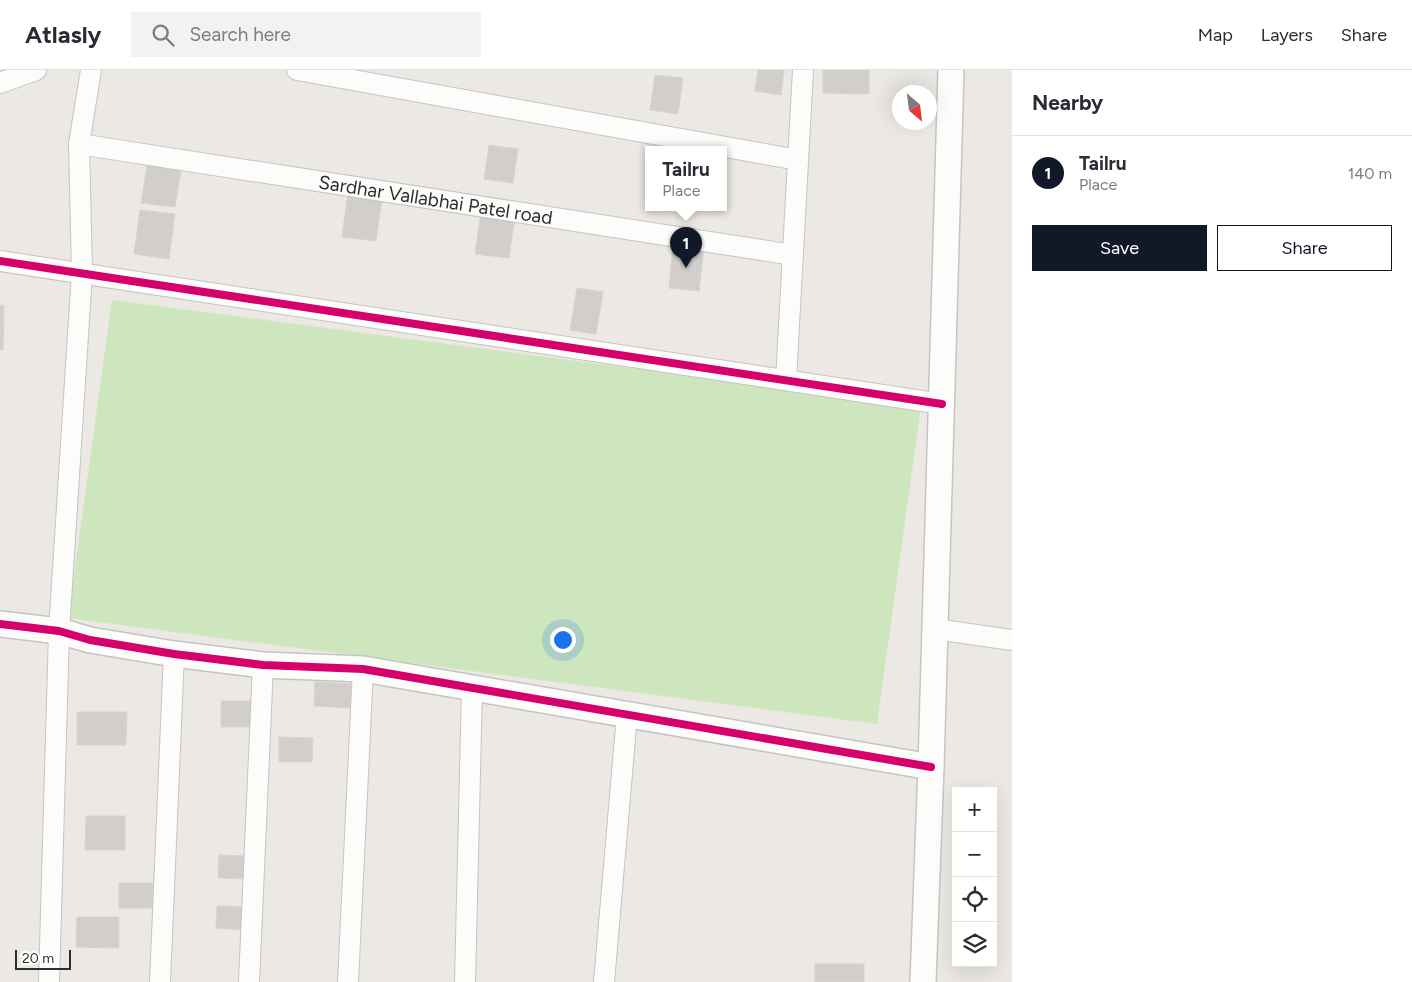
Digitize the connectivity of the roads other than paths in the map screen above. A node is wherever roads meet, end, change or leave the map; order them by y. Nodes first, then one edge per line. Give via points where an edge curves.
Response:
1 (36, 70) edge
2 (91, 70) edge
3 (298, 70) edge
4 (803, 70) edge
5 (951, 70) edge
6 (0, 83) edge
7 (79, 144) junction
8 (720, 146) edge
9 (727, 147) edge
10 (798, 160) junction
11 (793, 256) junction
12 (0, 260) edge
13 (82, 273) junction
14 (786, 380) junction
15 (942, 404) junction
16 (0, 624) edge
17 (935, 629) junction
18 (59, 631) junction
19 (1012, 640) edge
20 (174, 654) junction
21 (263, 665) junction
22 (362, 669) junction
23 (472, 688) junction
24 (627, 715) junction
25 (931, 767) junction
26 (49, 982) edge
27 (160, 982) edge
28 (249, 982) edge
29 (348, 982) edge
30 (465, 982) edge
31 (604, 982) edge
32 (924, 982) edge

1 - 6 street
2 - 7 street
3 - 8 street
4 - 10 street
5 - 15 street
7 - 11 street, Sardhar Vallabhai Patel road
7 - 13 street
9 - 10 street
10 - 11 street
11 - 14 street
12 - 13 street
13 - 14 street
13 - 18 street
14 - 15 street
15 - 17 street
16 - 18 street
17 - 19 street
17 - 25 street
18 - 20 street via 90,640
18 - 26 street
20 - 21 street
20 - 27 street
21 - 22 street
21 - 28 street
22 - 23 street
22 - 29 street
23 - 24 street
23 - 30 street
24 - 25 street
24 - 31 street
25 - 32 street

